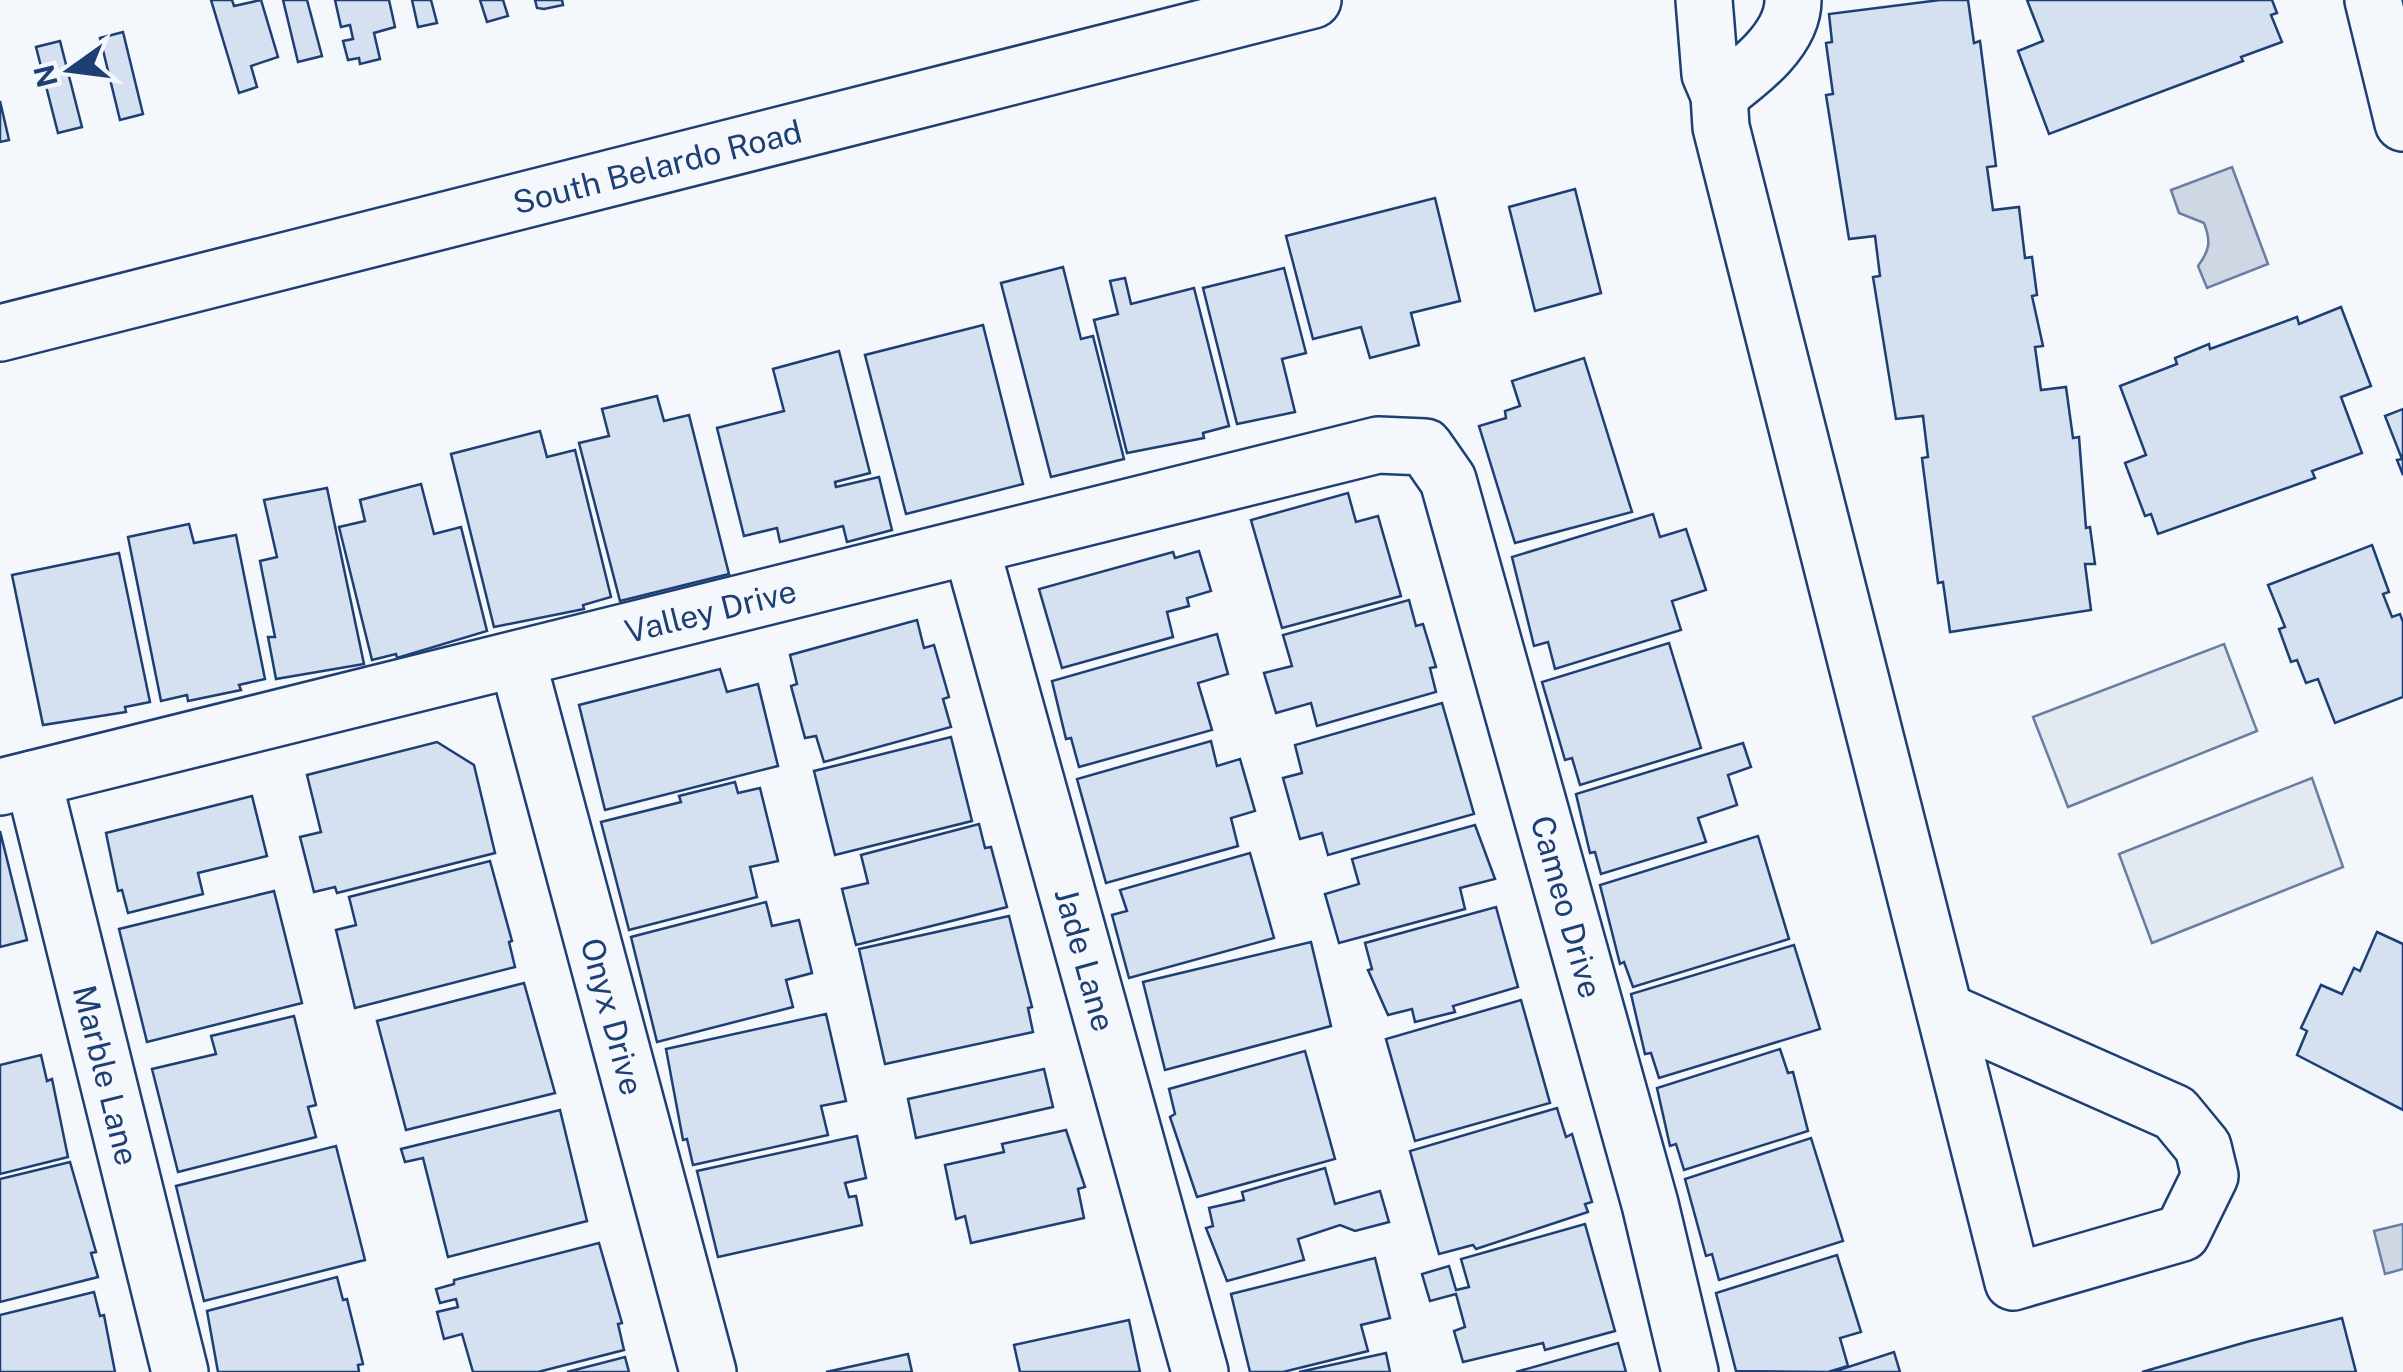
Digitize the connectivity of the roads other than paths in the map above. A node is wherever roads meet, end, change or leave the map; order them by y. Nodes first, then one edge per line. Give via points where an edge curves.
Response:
1 (1313, 0) edge
2 (1704, 0) edge
3 (1793, 0) edge
4 (2374, 0) edge
5 (1720, 96) junction
6 (2403, 123) edge
7 (0, 333) edge
8 (1425, 447) joint
9 (970, 547) junction
10 (517, 659) junction
11 (16, 783) edge
12 (1945, 1011) junction
13 (180, 1372) edge
14 (708, 1372) edge
15 (1200, 1372) edge
16 (1690, 1372) edge

1 - 7 street, South Belardo Road
2 - 5 street via 1710,74
3 - 5 street via 1793,15 1778,40
4 - 6 street
5 - 12 street via 1722,127
8 - 9 street, Valley Drive via 1378,446
8 - 16 street, Cameo Drive via 1448,480 1650,1204
9 - 10 street, Valley Drive
9 - 15 street, Jade Lane
10 - 11 street, Valley Drive
10 - 14 street, Onyx Drive
11 - 13 street, Marble Lane
12 - 12 street via 2014,1282 2182,1233 2210,1176 2203,1147 2174,1113

